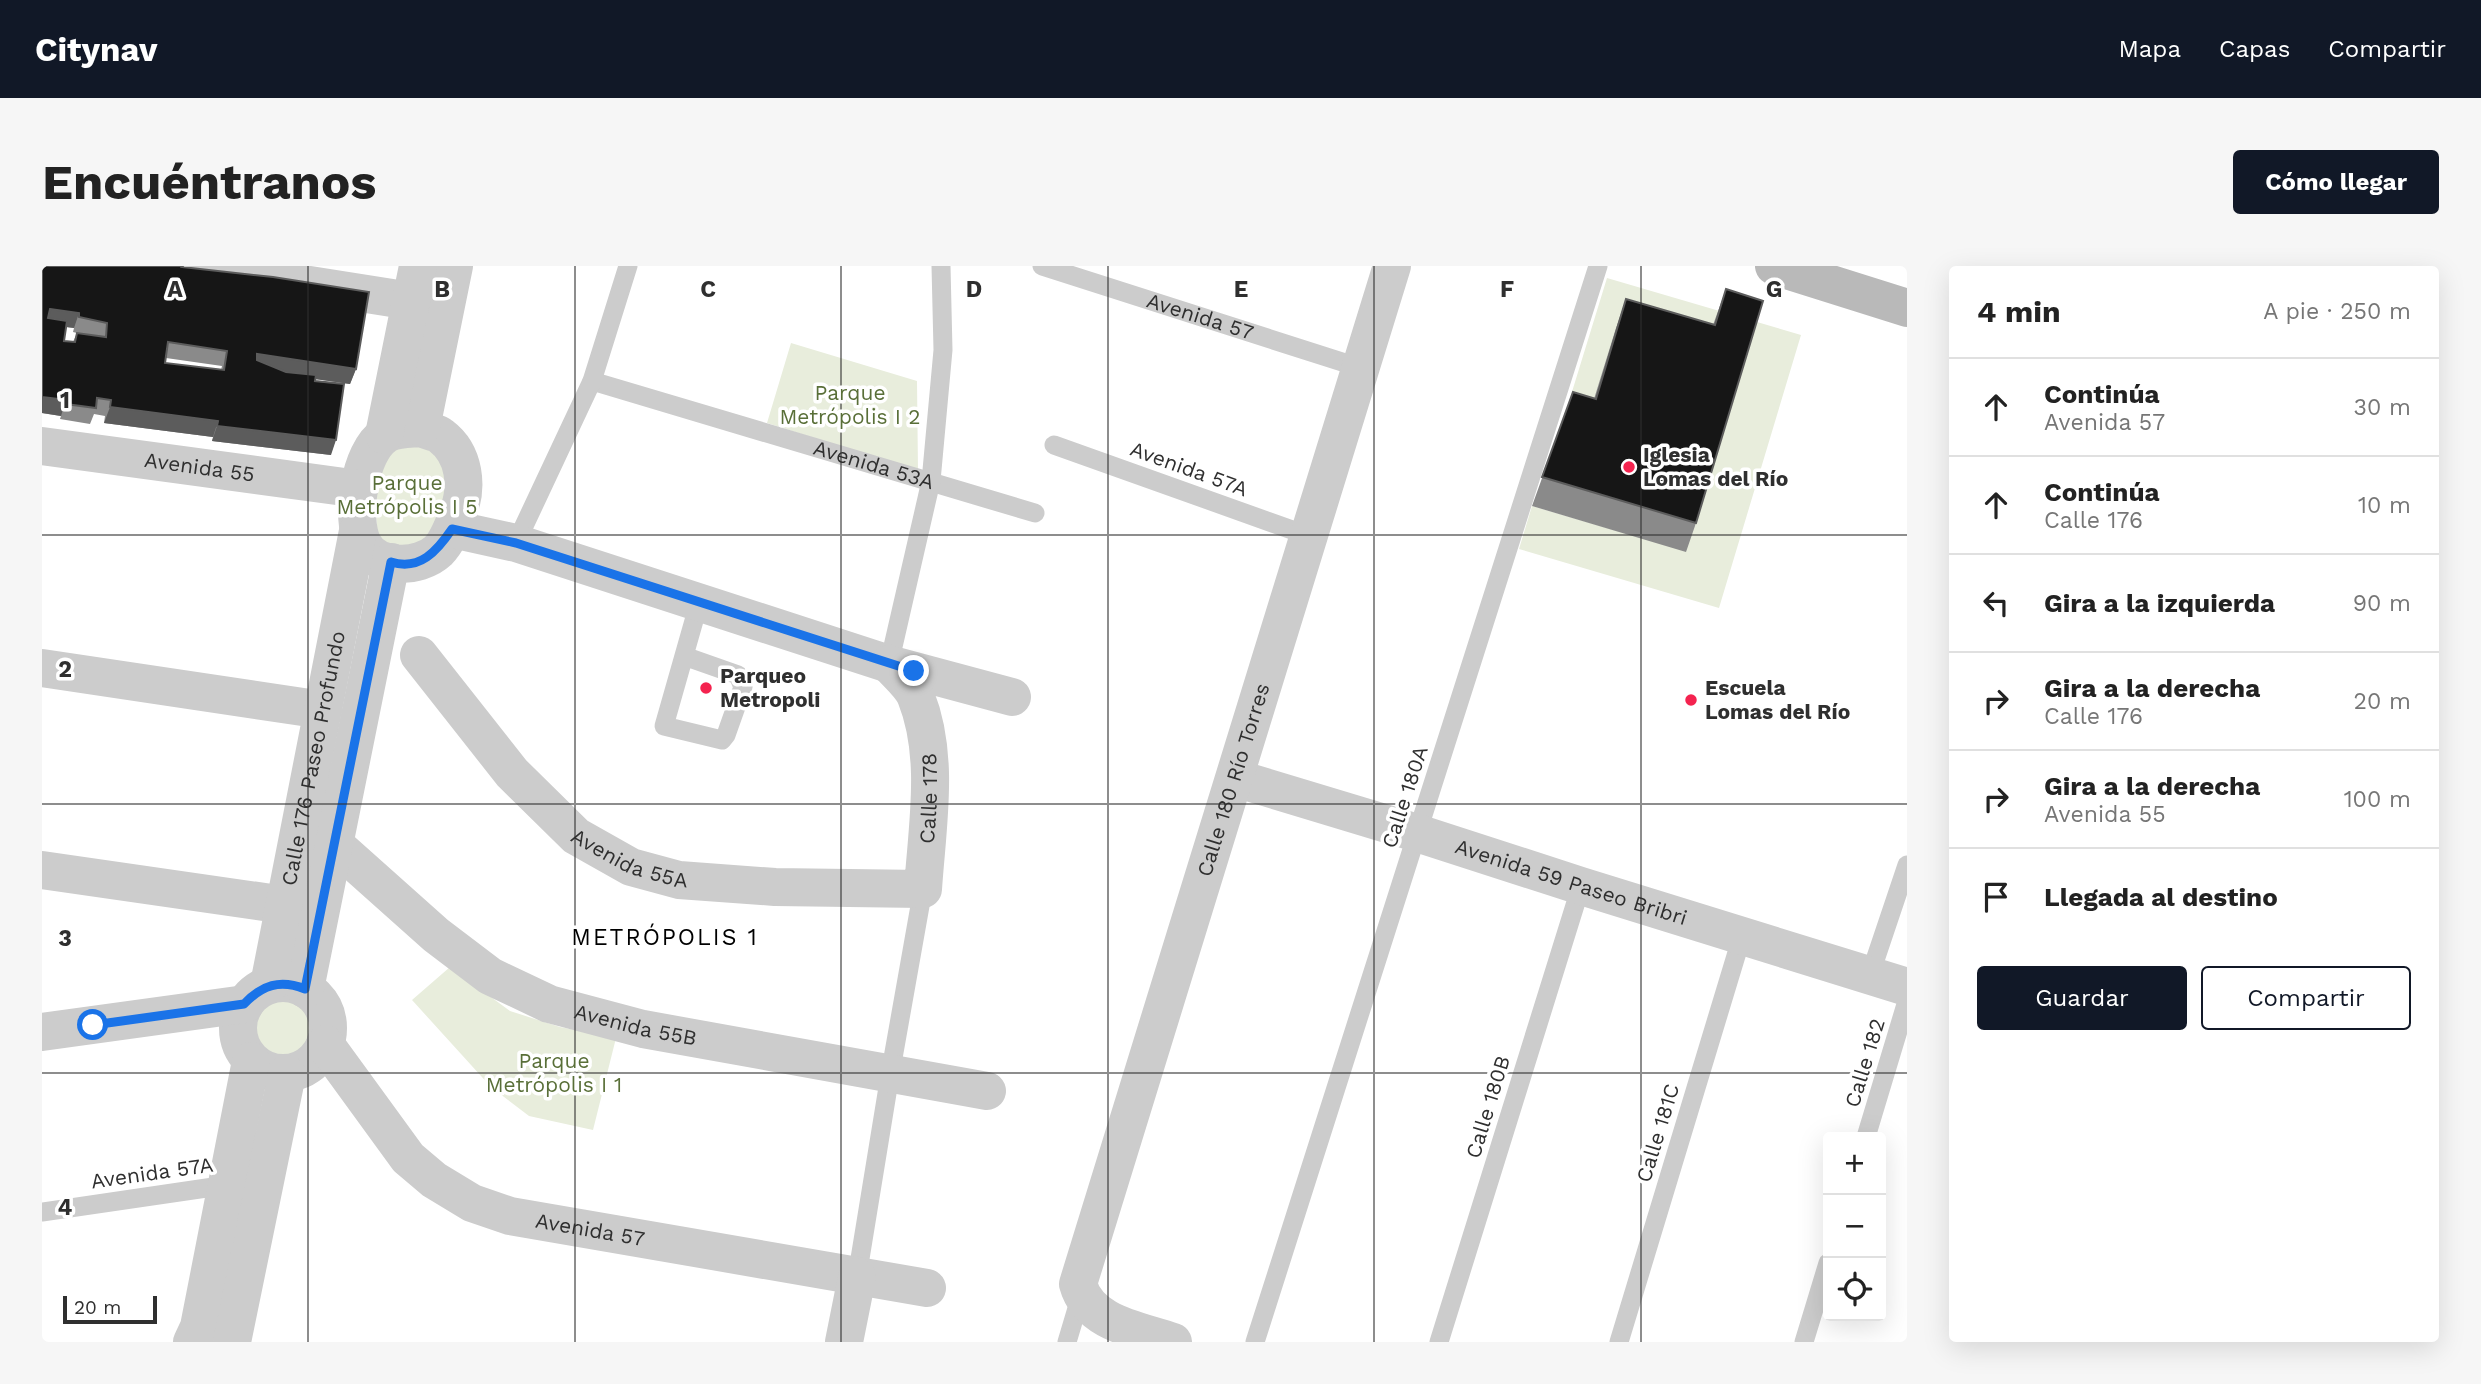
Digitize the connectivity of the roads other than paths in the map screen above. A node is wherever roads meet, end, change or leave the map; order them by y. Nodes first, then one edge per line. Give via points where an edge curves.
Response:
1 (189, 266) edge
2 (454, 266) edge
3 (628, 266) edge
4 (942, 266) edge
5 (1042, 266) edge
6 (1392, 266) edge
7 (1598, 266) edge
8 (1774, 266) edge
9 (1835, 275) edge
10 (415, 283) edge
11 (1907, 308) edge
12 (1360, 368) junction
13 (593, 381) junction
14 (403, 432) junction
15 (1054, 445) dead end
16 (42, 446) edge
17 (931, 481) junction
18 (359, 489) junction
19 (1035, 513) dead end
20 (452, 529) junction
21 (358, 531) junction
22 (1309, 536) junction
23 (516, 543) junction
24 (391, 562) junction
25 (699, 603) junction
26 (419, 655) dead end
27 (684, 656) junction
28 (889, 664) junction
29 (42, 668) edge
30 (1012, 697) dead end
31 (323, 710) junction
32 (1235, 778) junction
33 (1417, 833) junction
34 (334, 844) junction
35 (1907, 864) edge
36 (42, 870) edge
37 (1581, 886) junction
38 (923, 889) junction
39 (285, 905) junction
40 (1742, 936) junction
41 (1870, 975) junction
42 (1907, 987) edge
43 (273, 993) junction
44 (1907, 1001) edge
45 (42, 1032) edge
46 (325, 1044) junction
47 (251, 1061) junction
48 (286, 1074) junction
49 (890, 1075) junction
50 (987, 1091) dead end
51 (1868, 1132) edge
52 (228, 1185) junction
53 (42, 1212) edge
54 (857, 1277) junction
55 (1823, 1279) edge
56 (927, 1288) dead end
57 (1081, 1295) junction
58 (192, 1342) edge
59 (232, 1342) edge
60 (844, 1342) edge
61 (1067, 1342) edge
62 (1173, 1342) edge
63 (1255, 1342) edge
64 (1439, 1342) edge
65 (1619, 1342) edge
66 (1804, 1342) edge

1 - 10 street
2 - 14 street
3 - 13 lane
4 - 17 lane via 943,350
5 - 12 lane, Avenida 57
6 - 12 street, Calle 180 Río Torres
7 - 33 lane, Calle 180A
8 - 9 main road
9 - 11 main road
10 - 14 street
12 - 22 street, Calle 180 Río Torres
13 - 17 lane, Avenida 53A
13 - 23 lane
14 - 18 street via 371,450
14 - 20 street via 440,435 459,457 464,486
15 - 22 lane, Avenida 57A
16 - 18 street, Avenida 55
17 - 19 lane, Avenida 53A
17 - 28 lane
18 - 21 street
20 - 23 street
20 - 24 street via 438,551 422,561
21 - 24 street via 373,556
21 - 31 street, Calle 176 Paseo Profundo
22 - 32 street, Calle 180 Río Torres
23 - 25 street
24 - 34 street, Calle 176 Paseo Profundo
25 - 27 lane
25 - 28 street
26 - 38 street, Avenida 55A via 512,773 576,836 631,867 679,880
27 - 27 lane via 738,675 741,681 743,687 722,740 664,726
28 - 30 street
28 - 38 street, Calle 178 via 916,695 925,727 931,768
29 - 31 street
31 - 39 street, Calle 176 Paseo Profundo
32 - 33 street, Avenida 59 Paseo Bribri
32 - 57 street, Calle 180 Río Torres via 1082,1268
33 - 37 street, Avenida 59 Paseo Bribri
33 - 63 lane, Calle 180A
34 - 43 street, Calle 176 Paseo Profundo
34 - 49 street, Avenida 55B via 490,976 549,1004 643,1029
35 - 41 lane
36 - 39 street
37 - 40 street, Avenida 59 Paseo Bribri
37 - 64 lane, Calle 180B
38 - 49 lane, Calle 178
39 - 43 street, Calle 176 Paseo Profundo
40 - 41 street, Avenida 59 Paseo Bribri
40 - 65 lane, Calle 181C
41 - 42 street, Avenida 59 Paseo Bribri
43 - 45 street
43 - 46 street via 317,999 326,1012
43 - 47 street via 238,1018 237,1034
44 - 51 lane, Calle 182
46 - 48 street via 317,1059
46 - 54 street, Avenida 57 via 408,1158 472,1203 510,1216
47 - 48 street
47 - 52 street
48 - 59 street
49 - 50 street, Avenida 55B
49 - 54 lane, Calle 178
52 - 53 lane, Avenida 57A
52 - 58 street
54 - 56 street, Avenida 57
54 - 60 street, Calle 178
55 - 66 lane
57 - 61 lane
57 - 62 street via 1111,1321

